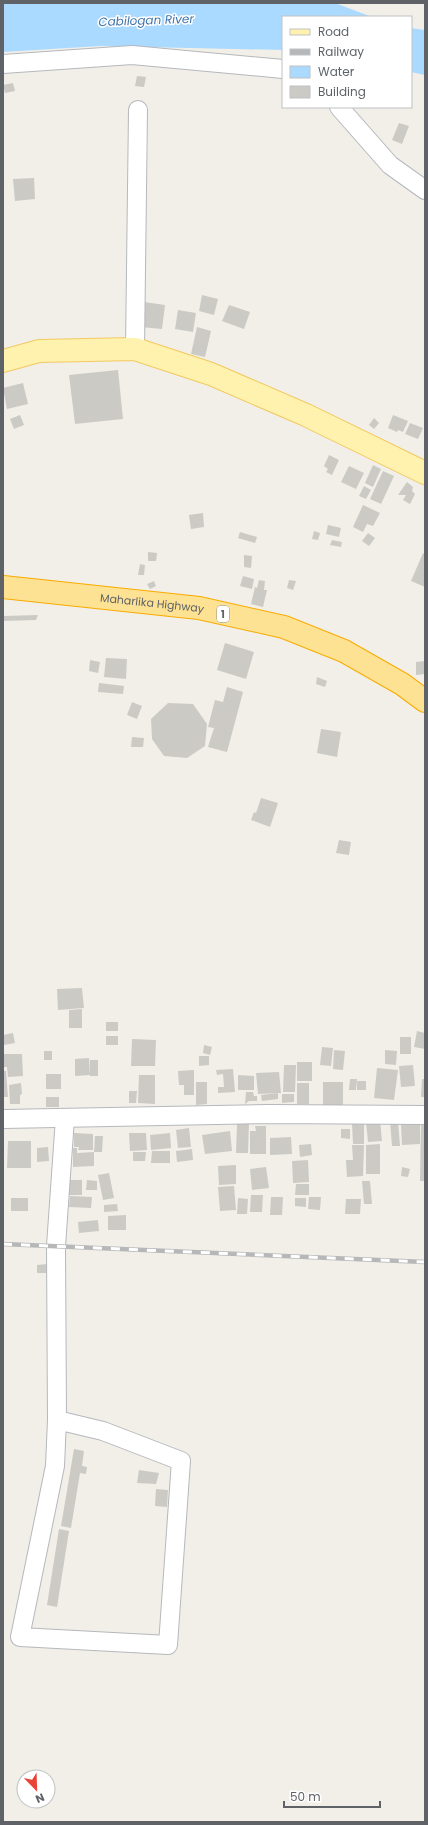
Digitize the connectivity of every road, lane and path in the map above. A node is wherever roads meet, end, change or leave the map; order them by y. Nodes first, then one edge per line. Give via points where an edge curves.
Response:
1 (3, 64) edge
2 (282, 70) edge
3 (340, 108) edge
4 (138, 110) dead end
5 (425, 190) edge
6 (135, 349) junction
7 (3, 360) edge
8 (425, 473) edge
9 (3, 588) edge
10 (425, 701) edge
11 (425, 1115) edge
12 (65, 1118) junction
13 (3, 1119) edge
14 (57, 1420) junction

1 - 2 street via 132,55
3 - 5 street via 390,165
4 - 6 street
6 - 7 main road via 39,350
6 - 8 main road via 211,374 306,415
9 - 10 highway, Maharlika Highway / 1 via 199,608 284,627 344,652 402,684
11 - 12 street via 268,1114
12 - 13 street
12 - 14 street via 56,1246
14 - 14 street via 102,1431 181,1461 168,1645 20,1637 55,1466

